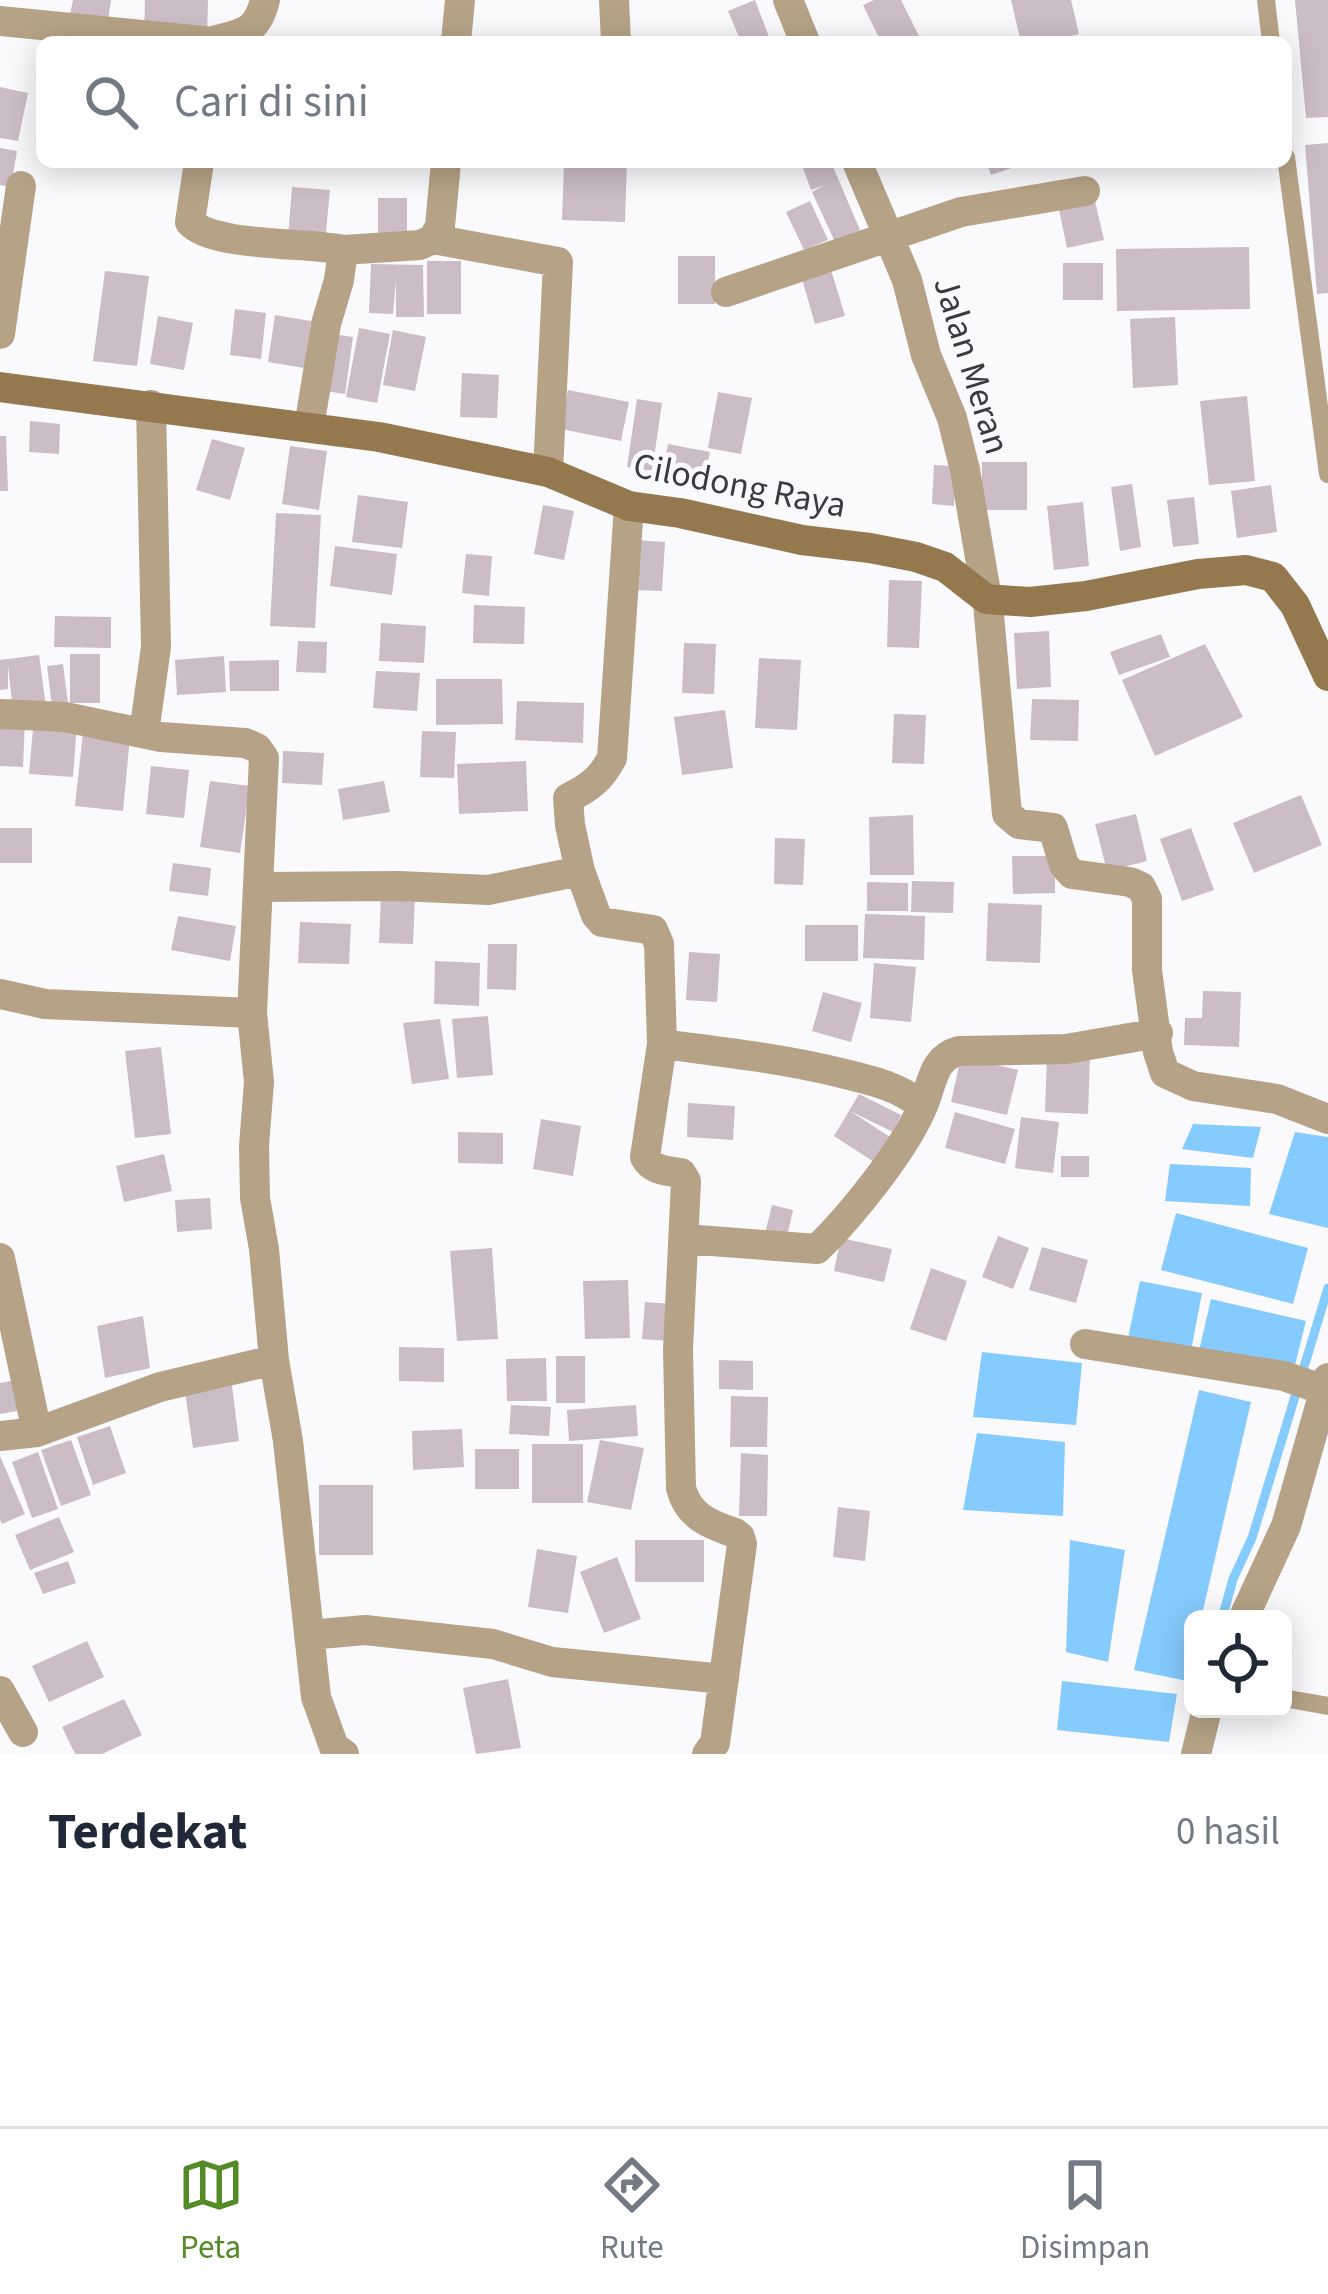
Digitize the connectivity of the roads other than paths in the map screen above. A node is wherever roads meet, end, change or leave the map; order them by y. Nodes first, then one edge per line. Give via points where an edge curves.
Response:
1 (265, 0) edge
2 (460, 0) edge
3 (614, 0) edge
4 (788, 0) edge
5 (1266, 0) edge
6 (0, 21) edge
7 (151, 36) edge
8 (234, 36) edge
9 (457, 36) edge
10 (616, 36) edge
11 (803, 36) edge
12 (1270, 36) edge
13 (199, 168) edge
14 (445, 168) edge
15 (860, 168) edge
16 (1288, 168) edge
17 (20, 186) dead end
18 (1084, 191) dead end
19 (890, 237) junction
20 (433, 238) junction
21 (343, 250) junction
22 (726, 292) dead end
23 (0, 334) edge
24 (1319, 351) edge
25 (0, 387) edge
26 (151, 405) junction
27 (308, 427) junction
28 (548, 472) junction
29 (1328, 474) edge
30 (629, 506) junction
31 (986, 599) junction
32 (1328, 676) edge
33 (0, 714) edge
34 (144, 733) junction
35 (580, 871) junction
36 (258, 887) junction
37 (0, 994) edge
38 (252, 1013) junction
39 (1158, 1033) junction
40 (662, 1044) junction
41 (923, 1106) junction
42 (1328, 1119) edge
43 (685, 1239) junction
44 (0, 1258) edge
45 (1084, 1344) dead end
46 (274, 1360) junction
47 (1314, 1383) edge
48 (37, 1432) junction
49 (0, 1436) edge
50 (1247, 1610) edge
51 (308, 1635) junction
52 (724, 1679) junction
53 (0, 1691) edge
54 (1292, 1700) edge
55 (1328, 1706) edge
56 (1205, 1718) edge
57 (23, 1732) dead end
58 (344, 1754) edge
59 (707, 1754) edge
60 (1196, 1754) edge

1 - 8 street via 261,18
2 - 9 street
3 - 10 street
4 - 11 street
5 - 12 lane
6 - 7 street
13 - 21 street via 190,222 196,230
14 - 20 street
15 - 19 street, Jalan Meran
16 - 24 lane
17 - 23 street
18 - 19 street via 988,205
19 - 22 street
19 - 31 street, Jalan Meran via 952,418
20 - 21 street
20 - 28 street via 558,262
21 - 27 street
24 - 29 lane
25 - 26 street, Cilodong Raya
26 - 27 street, Cilodong Raya
26 - 34 street via 156,647
27 - 28 street, Cilodong Raya
28 - 30 street, Cilodong Raya
30 - 31 street, Cilodong Raya via 916,557 945,567
30 - 35 street via 612,758 590,788 568,798
31 - 32 street via 1086,596 1246,570 1273,578 1295,605
31 - 39 street, Jalan Meran via 1007,814 1019,824 1053,828 1072,874 1141,887
33 - 34 street
34 - 36 street via 257,748 264,758
35 - 36 street via 488,890
35 - 40 street via 602,922 653,930
36 - 38 street
37 - 38 street via 45,1004
38 - 46 street via 255,1198
39 - 41 street via 1066,1049 948,1054
39 - 42 street via 1165,1073
40 - 41 street via 784,1059 894,1087
40 - 43 street via 645,1157 686,1181
41 - 43 street via 817,1249
43 - 52 street via 681,1488 698,1518 742,1544
44 - 48 street
45 - 47 street
46 - 48 street via 160,1387
46 - 51 street
47 - 50 street via 1286,1526
48 - 49 street
51 - 52 street via 365,1630 493,1644 551,1662
51 - 58 street via 316,1697
52 - 59 street
53 - 57 street
54 - 55 lane
56 - 60 street

